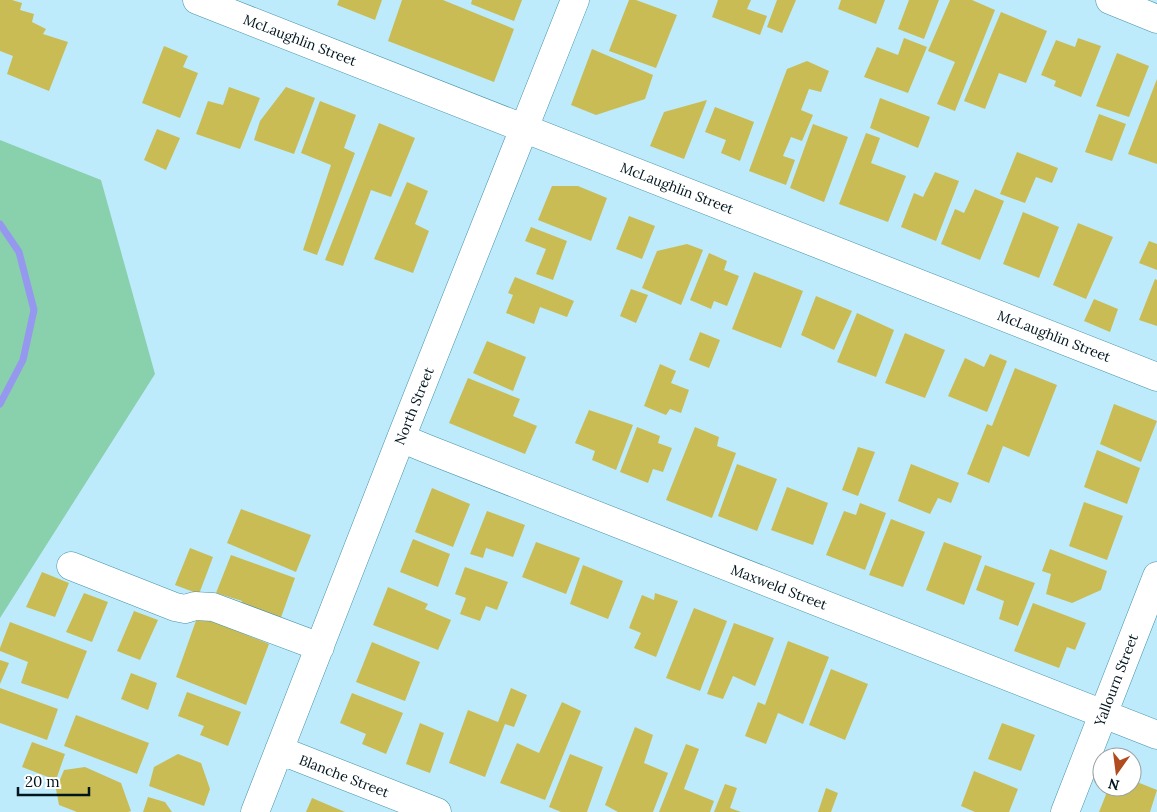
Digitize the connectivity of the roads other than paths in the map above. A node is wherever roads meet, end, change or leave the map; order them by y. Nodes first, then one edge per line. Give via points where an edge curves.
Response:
1 (197, 0) edge
2 (574, 0) edge
3 (1110, 0) edge
4 (1157, 19) edge
5 (524, 129) junction
6 (1157, 377) edge
7 (401, 438) junction
8 (71, 566) dead end
9 (1157, 576) edge
10 (320, 647) junction
11 (1103, 715) junction
12 (1157, 735) edge
13 (280, 750) junction
14 (255, 812) edge
15 (437, 812) edge
16 (1064, 812) edge

1 - 5 street, McLaughlin Street
2 - 5 street, North Street
3 - 4 street
5 - 6 street, McLaughlin Street
5 - 7 street, North Street
7 - 10 street, North Street
7 - 11 street, Maxweld Street
8 - 10 street via 175,607 213,608
9 - 11 street, Yallourn Street
10 - 13 street, North Street
11 - 12 street, Maxweld Street
11 - 16 street, Yallourn Street
13 - 14 street, North Street
13 - 15 street, Blanche Street

